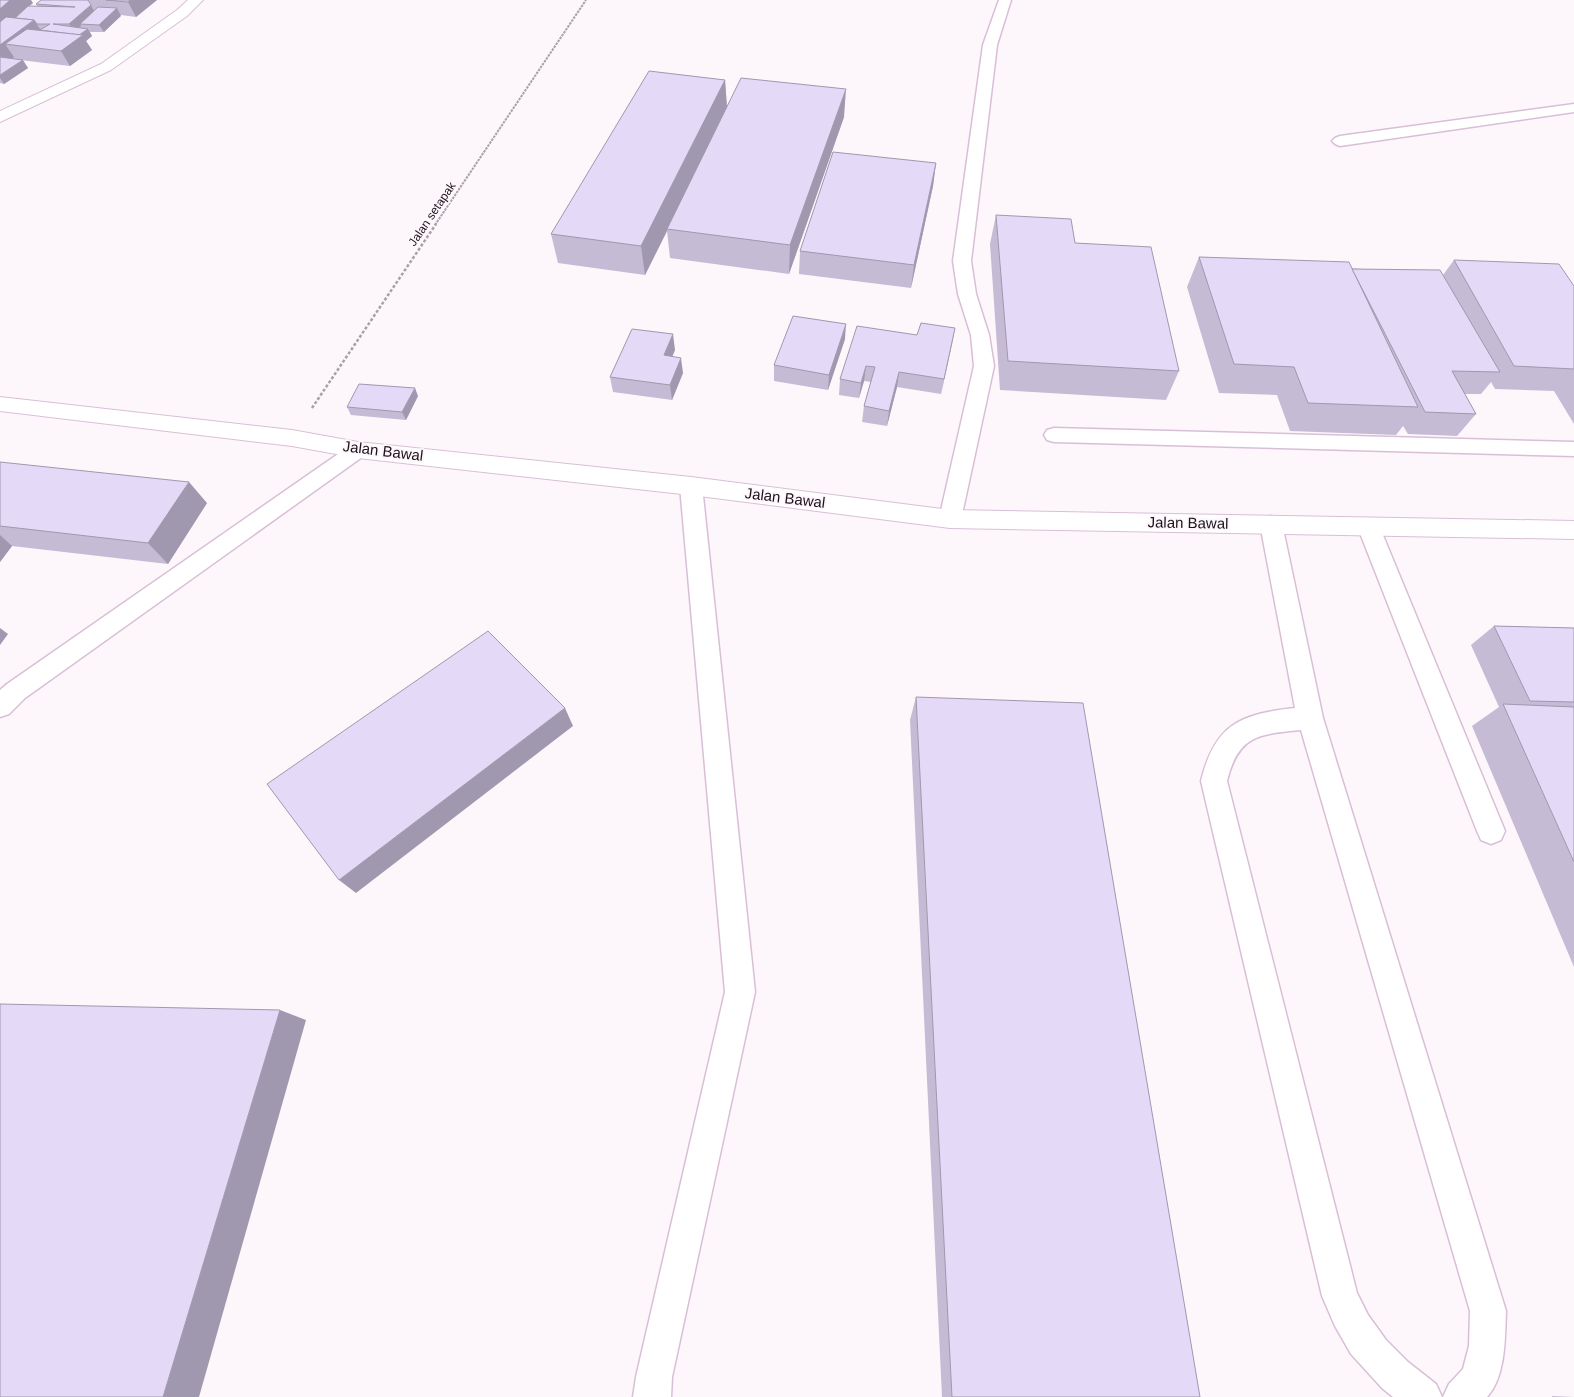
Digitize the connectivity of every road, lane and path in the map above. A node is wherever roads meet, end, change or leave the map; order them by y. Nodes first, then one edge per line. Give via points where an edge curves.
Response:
1 (196, 0) edge
2 (586, 0) edge
3 (1005, 0) edge
4 (1574, 108) edge
5 (0, 117) edge
6 (1340, 140) dead end
7 (0, 404) edge
8 (1054, 435) dead end
9 (292, 438) junction
10 (1574, 449) edge
11 (358, 450) junction
12 (691, 486) junction
13 (950, 519) junction
14 (1271, 524) junction
15 (1369, 528) junction
16 (1574, 530) edge
17 (0, 706) edge
18 (1310, 718) junction
19 (1492, 831) dead end
20 (652, 1397) edge
21 (1423, 1397) edge
22 (1462, 1397) edge

1 - 5 street via 106,67
2 - 9 path, Jalan setapak
3 - 13 lane via 990,44 962,261 984,366
4 - 6 lane
7 - 9 street, Jalan Bawal
8 - 10 lane
9 - 11 street, Jalan Bawal
11 - 12 street, Jalan Bawal
11 - 17 lane via 161,587
12 - 13 street, Jalan Bawal
12 - 20 lane via 740,992
13 - 14 street, Jalan Bawal
14 - 15 street, Jalan Bawal
14 - 18 lane
15 - 16 street, Jalan Bawal
15 - 19 lane
18 - 21 lane via 1254,725 1232,738 1220,757 1214,780 1340,1296 1350,1320 1366,1344 1394,1375
18 - 22 lane via 1488,1311 1487,1346 1479,1379

